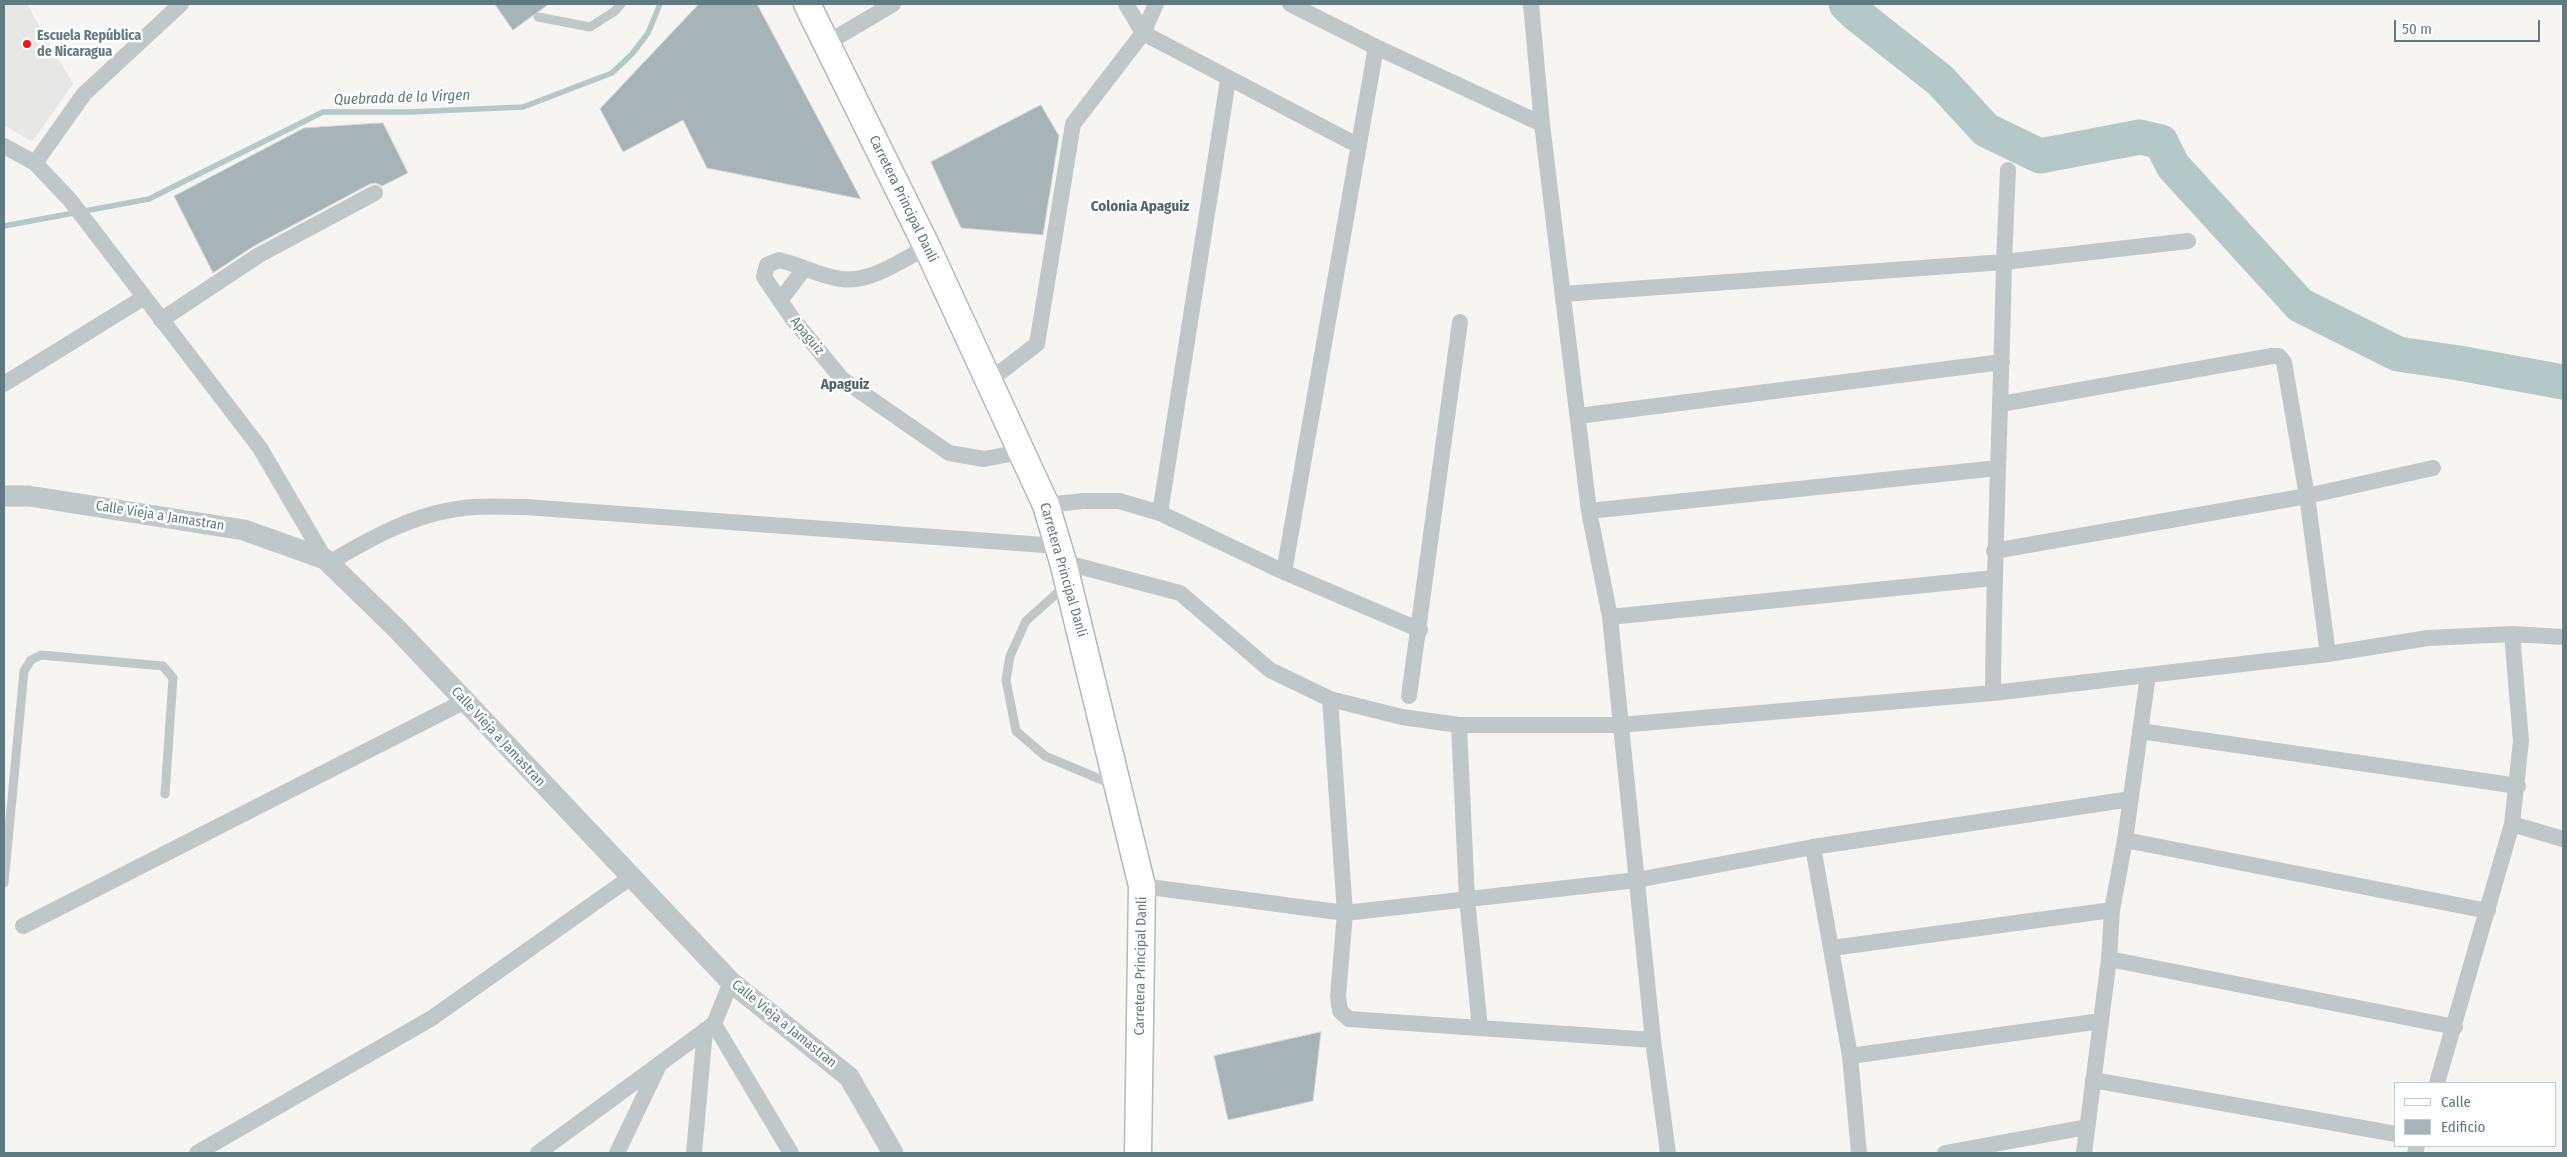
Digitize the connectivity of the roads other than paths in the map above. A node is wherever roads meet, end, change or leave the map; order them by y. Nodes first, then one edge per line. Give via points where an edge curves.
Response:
1 (181, 4) edge
2 (621, 4) edge
3 (807, 4) edge
4 (893, 4) edge
5 (1126, 4) edge
6 (1156, 4) edge
7 (1290, 4) edge
8 (1531, 4) edge
9 (538, 17) dead end
10 (1143, 33) junction
11 (827, 43) junction
12 (1376, 47) junction
13 (1228, 80) junction
14 (1542, 124) junction
15 (4, 146) edge
16 (1359, 146) junction
17 (35, 163) junction
18 (2008, 170) dead end
19 (375, 193) dead end
20 (2188, 240) dead end
21 (927, 248) junction
22 (2004, 262) junction
23 (803, 270) junction
24 (1563, 294) junction
25 (143, 298) junction
26 (780, 302) junction
27 (161, 320) junction
28 (1460, 322) dead end
29 (2002, 362) junction
30 (989, 381) junction
31 (4, 384) edge
32 (2001, 404) junction
33 (1578, 416) junction
34 (1020, 452) junction
35 (1998, 468) junction
36 (2433, 468) dead end
37 (4, 496) edge
38 (2307, 496) junction
39 (1046, 505) junction
40 (1589, 510) junction
41 (1160, 513) junction
42 (1994, 551) junction
43 (327, 561) junction
44 (1063, 564) junction
45 (1284, 572) junction
46 (1994, 578) junction
47 (1610, 617) junction
48 (1420, 630) junction
49 (2512, 634) junction
50 (2563, 637) edge
51 (2328, 654) junction
52 (2148, 675) junction
53 (1993, 692) junction
54 (1409, 696) dead end
55 (1330, 699) junction
56 (465, 701) junction
57 (1460, 725) junction
58 (1620, 725) junction
59 (2140, 731) junction
60 (2518, 786) junction
61 (1118, 787) junction
62 (165, 794) dead end
63 (2131, 799) junction
64 (7, 822) edge
65 (2512, 824) junction
66 (2563, 839) edge
67 (2125, 840) junction
68 (1813, 847) junction
69 (631, 877) junction
70 (1637, 880) junction
71 (4, 883) edge
72 (1142, 886) junction
73 (1467, 899) junction
74 (2112, 910) junction
75 (2488, 911) junction
76 (1345, 913) junction
77 (23, 926) dead end
78 (1832, 948) junction
79 (2109, 959) junction
80 (731, 982) junction
81 (2101, 1021) junction
82 (709, 1027) junction
83 (2455, 1027) junction
84 (1480, 1028) junction
85 (1653, 1040) junction
86 (1850, 1056) junction
87 (660, 1063) junction
88 (2093, 1080) junction
89 (2437, 1082) edge
90 (2087, 1127) junction
91 (2394, 1134) edge
92 (197, 1153) edge
93 (538, 1153) edge
94 (617, 1153) edge
95 (694, 1153) edge
96 (791, 1153) edge
97 (893, 1153) edge
98 (1138, 1153) edge
99 (1668, 1153) edge
100 (1859, 1153) edge
101 (1945, 1153) edge
102 (2084, 1153) edge

1 - 17 street via 84,94
2 - 9 lane via 590,27
3 - 11 main road, Carretera Principal Danli
4 - 11 street
5 - 10 street
6 - 10 street
7 - 12 street
8 - 14 street
10 - 13 street
10 - 30 street via 1073,124 1037,344
11 - 21 main road, Carretera Principal Danli
12 - 14 street
12 - 16 street
13 - 16 street
13 - 41 street
14 - 24 street
15 - 17 street
16 - 45 street
17 - 25 street via 70,200
18 - 22 street
19 - 27 street via 259,254
20 - 22 street
21 - 23 street, Apaguiz via 870,276 843,280
21 - 30 main road, Carretera Principal Danli
22 - 24 street
22 - 29 street
23 - 26 street
23 - 26 street, Apaguiz via 779,260 767,265 764,277
24 - 33 street
25 - 27 street
25 - 31 street
26 - 34 street, Apaguiz via 842,379 949,453 984,459
27 - 43 street via 260,448
28 - 48 street
29 - 32 street
29 - 33 street
30 - 34 main road, Carretera Principal Danli
32 - 35 street
32 - 38 street via 2279,356 2284,362
33 - 40 street
34 - 39 main road, Carretera Principal Danli
35 - 40 street
35 - 42 street
36 - 38 street
37 - 43 street, Calle Vieja a Jamastran via 29,496 244,530
38 - 42 street
38 - 51 street
39 - 41 street via 1118,501
39 - 44 main road, Carretera Principal Danli
40 - 47 street
41 - 45 street
42 - 46 street
43 - 44 street via 376,535 424,516 474,507 535,508
43 - 56 street, Calle Vieja a Jamastran
44 - 55 street via 1180,594 1270,670
44 - 61 main road, Carretera Principal Danli
44 - 61 lane via 1026,621 1010,656 1006,680 1016,731 1045,756
45 - 48 street
46 - 47 street
46 - 53 street
47 - 58 street
48 - 54 street
49 - 50 street
49 - 51 street via 2428,638
49 - 60 street via 2521,741
51 - 52 street
52 - 53 street
52 - 59 street
53 - 58 street
55 - 57 street via 1402,717
55 - 76 street
56 - 69 street, Calle Vieja a Jamastran
56 - 77 street
57 - 58 street
57 - 73 street
58 - 70 street
59 - 60 street
59 - 63 street
60 - 65 street
61 - 72 main road, Carretera Principal Danli
62 - 64 lane via 173,678 163,666 41,655 30,660 24,671
63 - 67 street
63 - 68 street
64 - 71 lane
65 - 66 street
65 - 75 street
67 - 74 street
67 - 75 street
68 - 70 street
68 - 78 street
69 - 80 street, Calle Vieja a Jamastran
69 - 92 street via 432,1018
70 - 73 street
70 - 85 street
72 - 76 street
72 - 98 main road, Carretera Principal Danli
73 - 76 street
73 - 84 street
74 - 78 street
74 - 79 street
75 - 83 street
76 - 84 street via 1338,996 1340,1010 1349,1018
78 - 86 street
79 - 81 street
79 - 83 street
80 - 82 street
80 - 97 street, Calle Vieja a Jamastran via 849,1077
81 - 86 street
81 - 88 street
82 - 87 street
82 - 95 street
82 - 96 street
83 - 89 street
84 - 85 street
85 - 99 street
86 - 100 street
87 - 93 street
87 - 94 street
88 - 90 street
88 - 91 street
90 - 101 street
90 - 102 street

